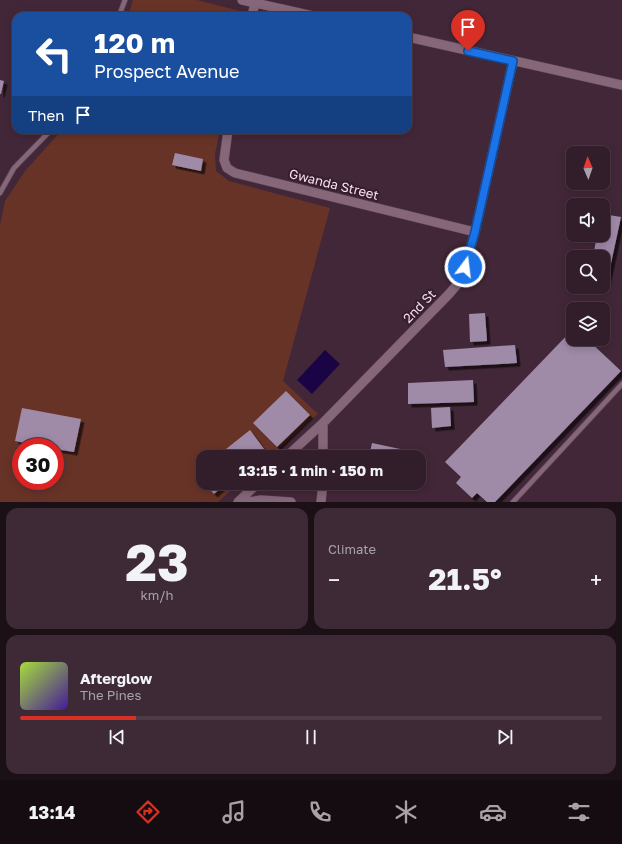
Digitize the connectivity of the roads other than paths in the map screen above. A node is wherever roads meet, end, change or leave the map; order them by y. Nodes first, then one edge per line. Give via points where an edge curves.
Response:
1 (125, 0) edge
2 (242, 0) edge
3 (255, 3) junction
4 (120, 12) edge
5 (253, 12) edge
6 (295, 12) edge
7 (412, 38) edge
8 (513, 61) junction
9 (622, 85) edge
10 (47, 134) edge
11 (227, 134) edge
12 (0, 193) edge
13 (475, 232) junction
14 (622, 384) edge
15 (323, 423) junction
16 (294, 450) edge
17 (323, 450) edge
18 (251, 490) edge
19 (322, 490) edge
20 (238, 502) edge
21 (249, 502) edge
22 (291, 502) edge
23 (321, 502) edge
24 (513, 502) edge

1 - 4 lane
2 - 3 street
3 - 5 street
3 - 6 street
7 - 8 street
8 - 9 street
8 - 13 street, 2nd St
10 - 12 lane via 14,168
11 - 13 street, Gwanda Street via 224,160 227,168 235,173
13 - 15 street, 2nd St via 460,281
14 - 24 lane
15 - 16 street, 2nd St
15 - 17 street
18 - 20 street
19 - 23 street
21 - 22 street

